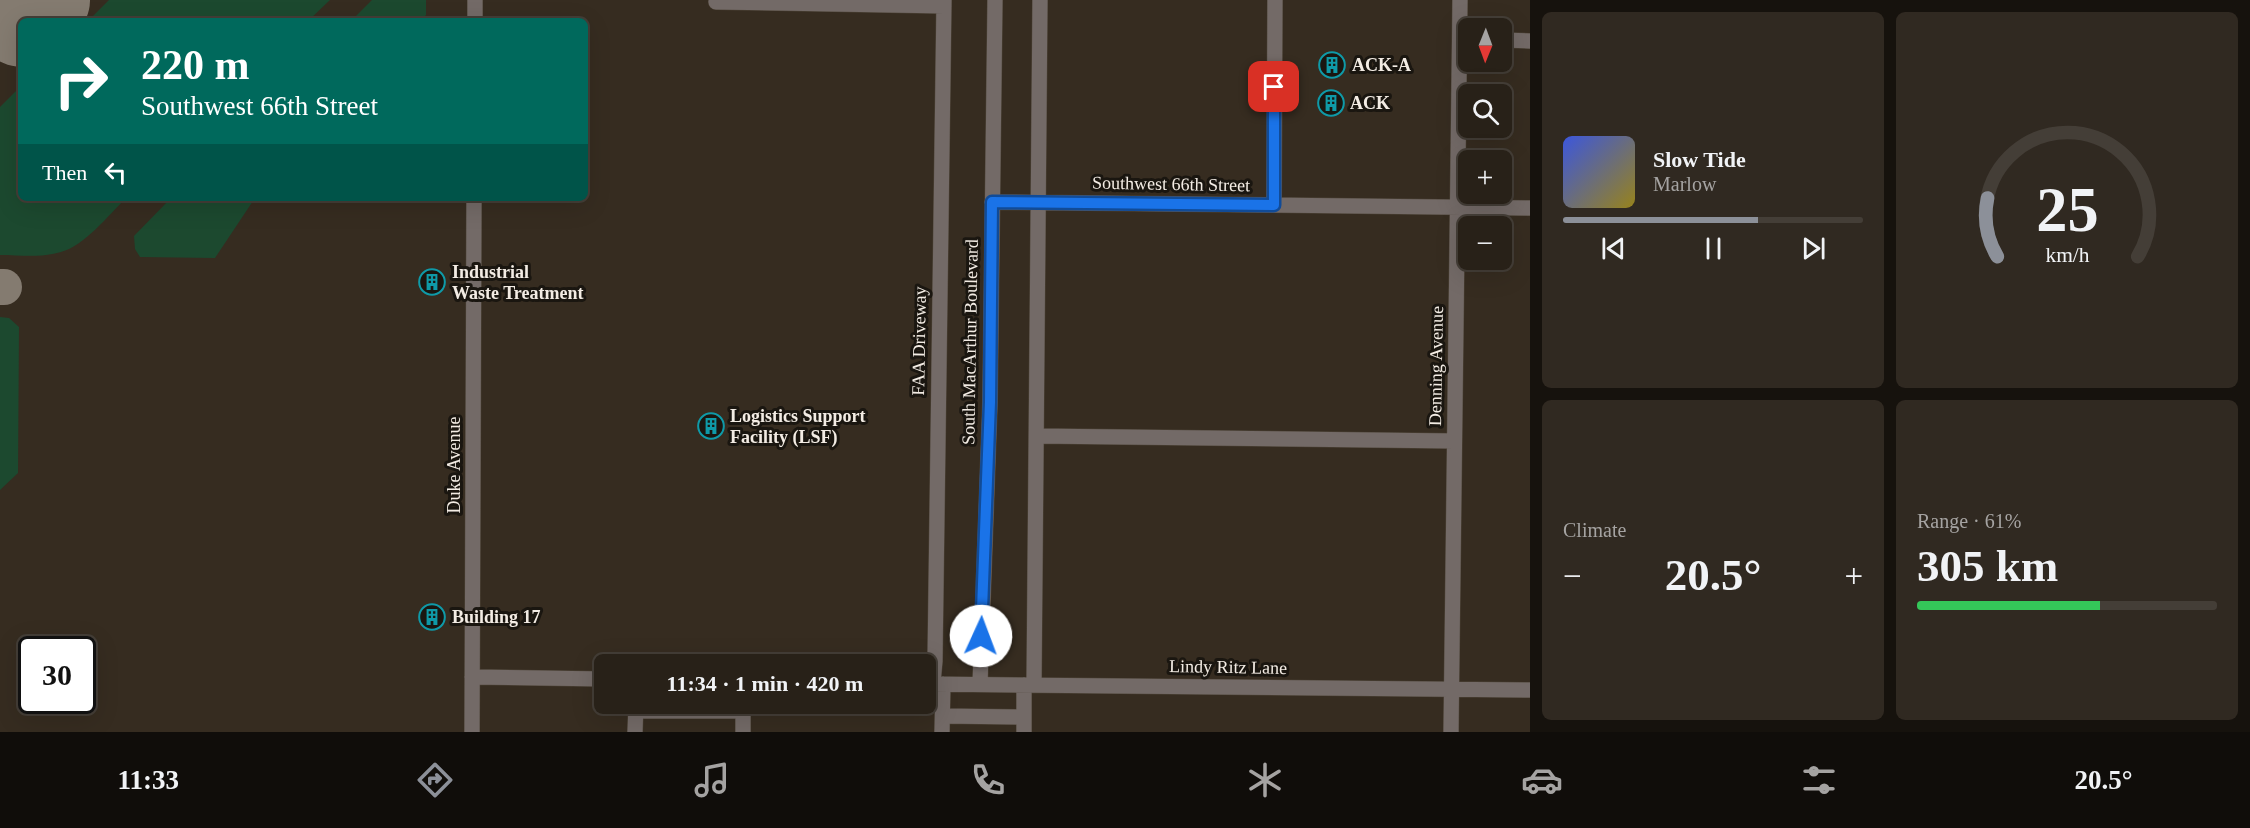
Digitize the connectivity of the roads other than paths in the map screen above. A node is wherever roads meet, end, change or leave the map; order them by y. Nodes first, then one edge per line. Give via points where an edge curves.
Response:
1 (475, 0) edge
2 (995, 0) edge
3 (1040, 0) edge
4 (1275, 0) edge
5 (1460, 0) edge
6 (716, 2) dead end
7 (944, 3) edge
8 (475, 18) edge
9 (1462, 18) edge
10 (1512, 40) edge
11 (1530, 41) edge
12 (1463, 72) edge
13 (474, 201) edge
14 (992, 202) junction
15 (1038, 202) junction
16 (1274, 205) junction
17 (1458, 207) junction
18 (1530, 208) edge
19 (1037, 436) junction
20 (1454, 441) junction
21 (935, 654) edge
22 (472, 677) junction
23 (594, 679) edge
24 (936, 684) edge
25 (980, 684) junction
26 (1029, 685) junction
27 (1451, 689) junction
28 (1530, 690) edge
29 (936, 691) edge
30 (636, 714) edge
31 (743, 714) edge
32 (943, 716) junction
33 (1024, 724) edge
34 (472, 732) edge
35 (635, 732) edge
36 (743, 732) edge
37 (942, 732) edge
38 (1451, 732) edge

1 - 8 street
2 - 14 street, South MacArthur Boulevard
3 - 15 street
4 - 16 street
5 - 9 street, Denning Avenue
6 - 7 street
7 - 21 street, FAA Driveway
10 - 11 street
12 - 17 street, Denning Avenue
13 - 22 street, Duke Avenue
14 - 15 street, Southwest 66th Street
14 - 25 street, South MacArthur Boulevard
15 - 16 street, Southwest 66th Street
15 - 19 street
16 - 17 street, Southwest 66th Street
17 - 18 street, Southwest 66th Street
17 - 20 street, Denning Avenue
19 - 20 street via 1058,429
19 - 26 street
20 - 27 street, Denning Avenue
22 - 23 street
22 - 34 street, Duke Avenue
24 - 25 street, Lindy Ritz Lane
25 - 26 street, Lindy Ritz Lane
26 - 27 street, Lindy Ritz Lane
26 - 33 street
27 - 28 street, Lindy Ritz Lane
27 - 38 street, Denning Avenue
29 - 32 street, FAA Driveway
30 - 35 street
31 - 36 street
32 - 33 street
32 - 37 street, FAA Driveway

